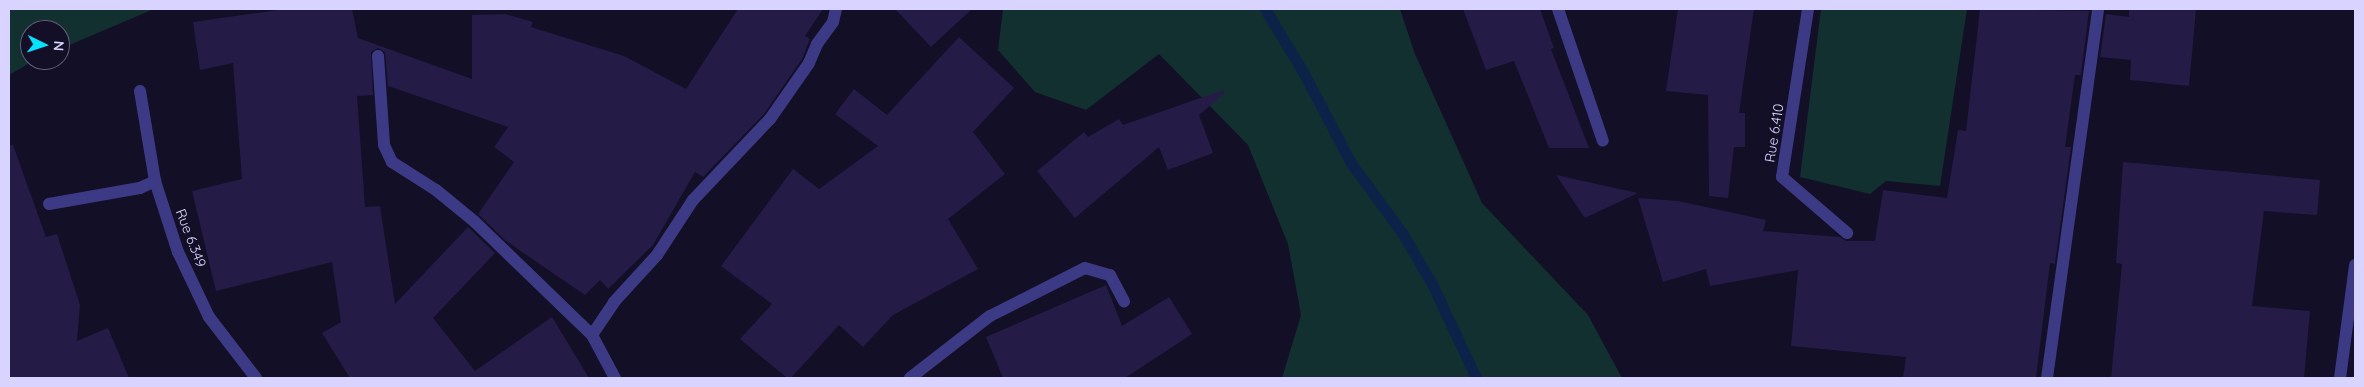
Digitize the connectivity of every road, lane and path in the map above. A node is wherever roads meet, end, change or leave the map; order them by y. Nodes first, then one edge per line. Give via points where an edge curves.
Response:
1 (836, 9) edge
2 (1558, 9) edge
3 (1808, 9) edge
4 (2098, 9) edge
5 (378, 56) dead end
6 (140, 91) dead end
7 (1603, 141) dead end
8 (155, 182) junction
9 (49, 204) dead end
10 (1847, 233) dead end
11 (2355, 265) edge
12 (1124, 301) dead end
13 (592, 335) junction
14 (256, 378) edge
15 (615, 378) edge
16 (910, 378) edge
17 (2048, 378) edge
18 (2340, 378) edge

1 - 13 street via 833,22 817,44 810,63 770,118 693,200 657,255 614,302
2 - 7 street
3 - 10 street, Rue 6.410 via 1782,178
4 - 17 street
5 - 13 street via 384,145 392,162 436,190 475,222
6 - 8 street, Rue 6.349
8 - 9 street via 140,188
8 - 14 street, Rue 6.349 via 178,252 209,317
11 - 18 street
12 - 16 street via 1110,274 1085,268 990,316
13 - 15 street

